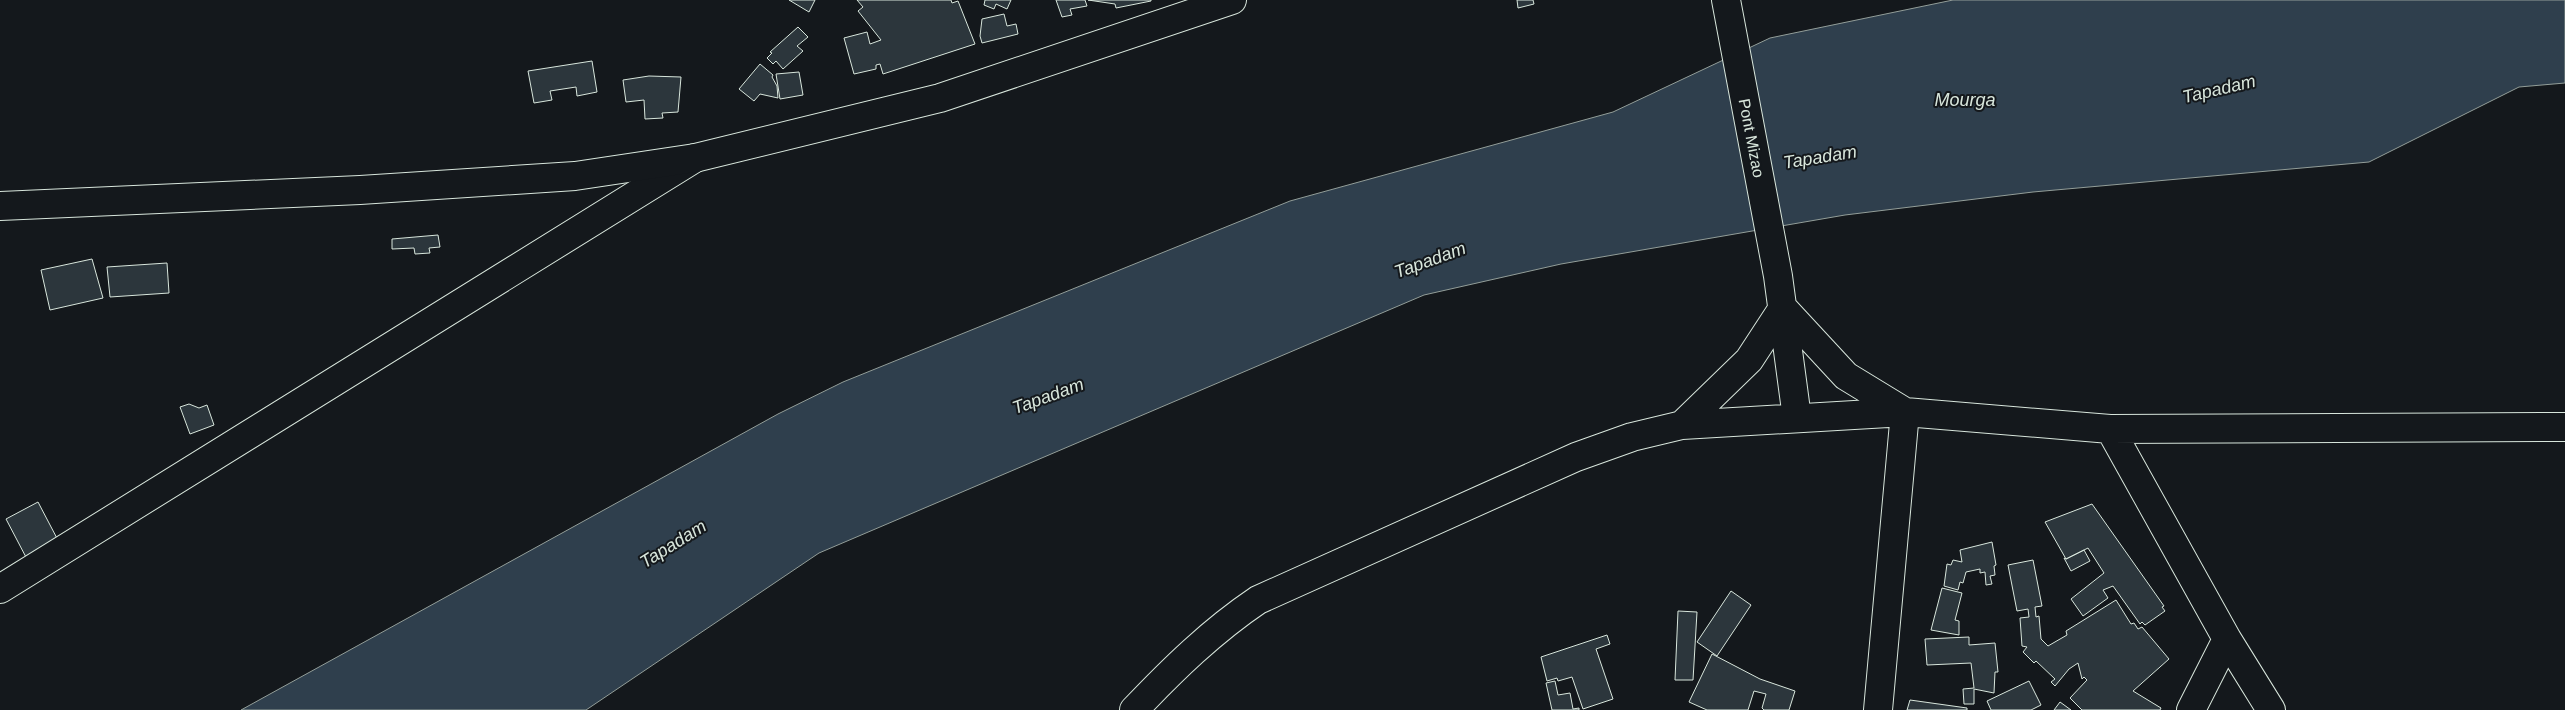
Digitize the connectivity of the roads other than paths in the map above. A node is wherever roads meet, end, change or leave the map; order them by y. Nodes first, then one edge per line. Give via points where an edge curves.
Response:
1 (1232, 0) edge
2 (1726, 0) edge
3 (695, 158) junction
4 (0, 206) edge
5 (1783, 308) junction
6 (1905, 412) junction
7 (1797, 418) junction
8 (1682, 425) junction
9 (2565, 426) edge
10 (2110, 429) junction
11 (0, 588) edge
12 (2227, 639) junction
13 (1134, 710) edge
14 (1878, 710) edge
15 (2191, 710) edge
16 (2271, 710) edge

1 - 3 street via 940,98
2 - 5 street, Pont Mizao
3 - 4 street via 555,177 360,190
3 - 11 street
5 - 6 street via 1846,376
5 - 7 street, Pont Mizao
5 - 8 street via 1749,360
6 - 7 street
6 - 10 street
6 - 14 street
7 - 8 street
8 - 13 street via 1632,437 1576,457 1258,600 1228,620
9 - 10 street
10 - 12 street
12 - 15 street
12 - 16 street

